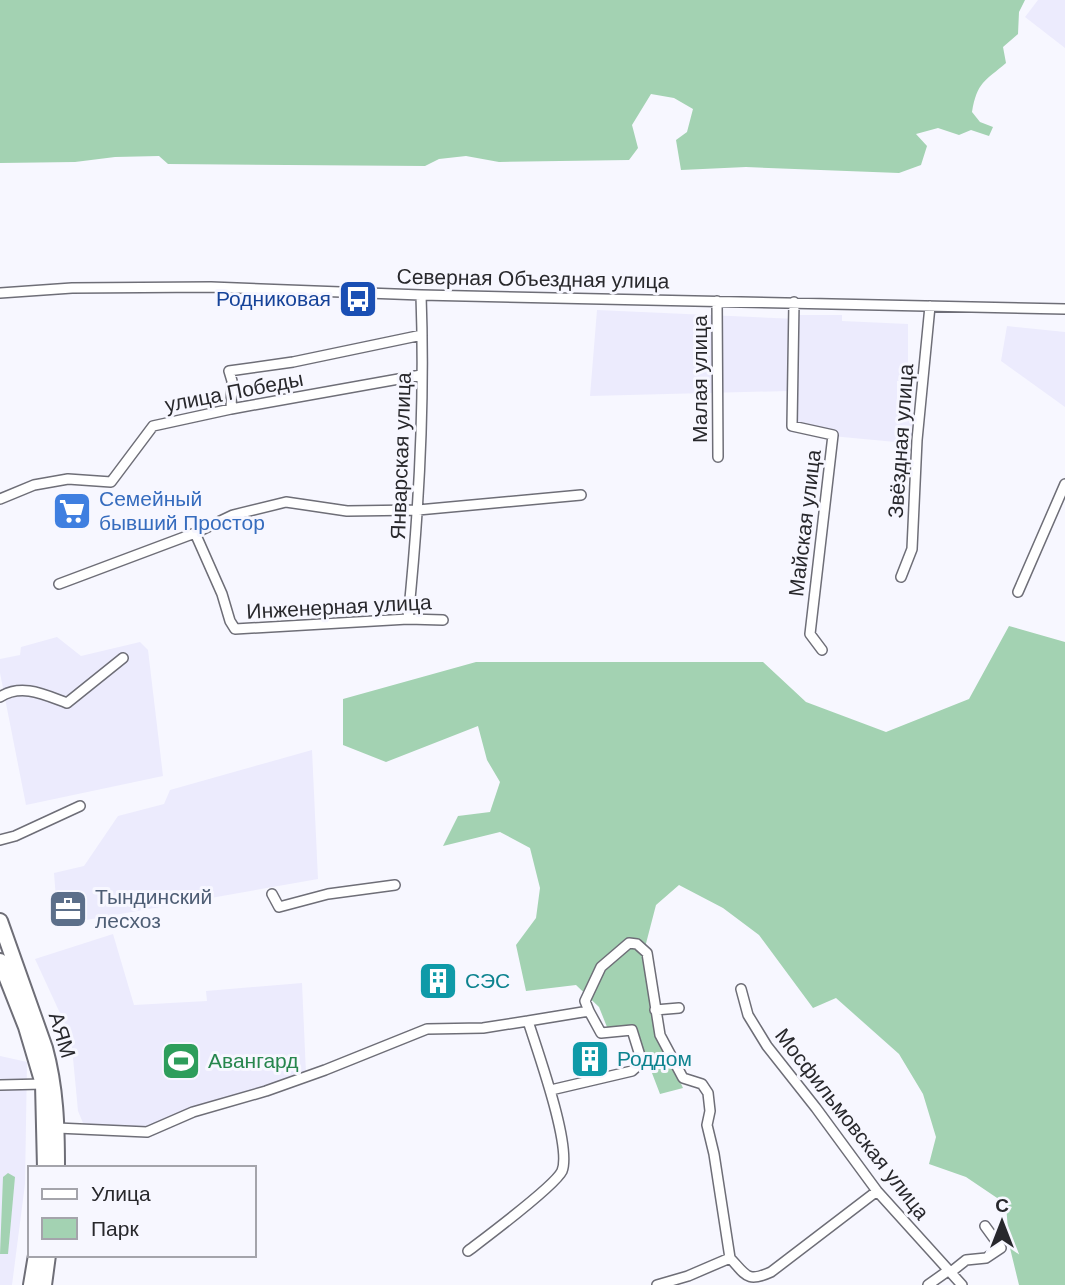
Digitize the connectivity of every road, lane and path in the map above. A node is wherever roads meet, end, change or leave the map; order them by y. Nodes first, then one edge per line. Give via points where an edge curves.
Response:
1 (0, 293) edge
2 (421, 295) junction
3 (717, 301) junction
4 (794, 302) junction
5 (930, 306) junction
6 (1065, 309) edge
7 (422, 335) junction
8 (421, 375) junction
9 (231, 409) junction
10 (718, 457) dead end
11 (1065, 484) edge
12 (581, 495) dead end
13 (0, 499) edge
14 (418, 510) junction
15 (195, 533) junction
16 (901, 577) dead end
17 (59, 584) dead end
18 (1018, 592) dead end
19 (408, 619) junction
20 (443, 620) dead end
21 (822, 650) dead end
22 (123, 658) dead end
23 (0, 697) edge
24 (80, 806) dead end
25 (0, 840) edge
26 (395, 884) dead end
27 (272, 894) dead end
28 (0, 921) edge
29 (1, 964) edge
30 (741, 989) dead end
31 (679, 1008) dead end
32 (655, 1010) junction
33 (589, 1011) junction
34 (528, 1021) junction
35 (43, 1084) junction
36 (0, 1085) edge
37 (551, 1090) junction
38 (57, 1128) junction
39 (45, 1166) edge
40 (57, 1166) edge
41 (877, 1191) junction
42 (985, 1226) dead end
43 (468, 1251) dead end
44 (36, 1257) edge
45 (48, 1257) edge
46 (730, 1258) junction
47 (950, 1271) junction
48 (690, 1281) edge
49 (31, 1285) edge
50 (44, 1285) edge
51 (657, 1285) edge
52 (928, 1285) edge
53 (961, 1285) edge

1 - 2 street, Северная Объездная улица via 211,287
2 - 3 street, Северная Объездная улица
2 - 7 street, Январская улица
3 - 4 street, Северная Объездная улица
3 - 10 street, Малая улица
4 - 5 street, Северная Объездная улица
4 - 21 street, Майская улица via 792,426 833,435 810,634
5 - 6 street, Северная Объездная улица
5 - 16 street, Звёздная улица via 912,549
7 - 8 street, Январская улица
7 - 9 street via 229,371
8 - 9 street, улица Победы
8 - 14 street, Январская улица
9 - 13 street, улица Победы via 153,426 111,482 68,478
11 - 18 street
12 - 14 street
14 - 15 street via 348,511 286,502 233,515
14 - 19 street, Январская улица
15 - 17 street
15 - 19 street, Инженерная улица via 235,629
19 - 20 street, Инженерная улица
22 - 23 street via 67,703 30,690
24 - 25 street
26 - 27 street via 279,907
28 - 38 highway, АЯМ via 46,1048
29 - 35 highway, АЯМ
30 - 41 street, Мосфильмовская улица via 748,1015 767,1046
31 - 32 street
32 - 33 street via 647,953 629,943 601,967 585,1001
32 - 46 street via 660,1035 683,1078 702,1084 708,1093 707,1125
33 - 34 street
33 - 37 street via 601,1032 632,1030 642,1062 632,1071
34 - 37 street
34 - 38 street via 427,1029 147,1132
35 - 36 street
35 - 39 highway, АЯМ
37 - 43 street via 564,1157 561,1173
38 - 40 highway, АЯМ
41 - 46 street via 756,1279
41 - 47 street, Мосфильмовская улица
42 - 47 street via 1001,1248
44 - 49 highway
45 - 50 highway
46 - 48 street
47 - 52 street
47 - 53 street, Мосфильмовская улица
48 - 51 street

